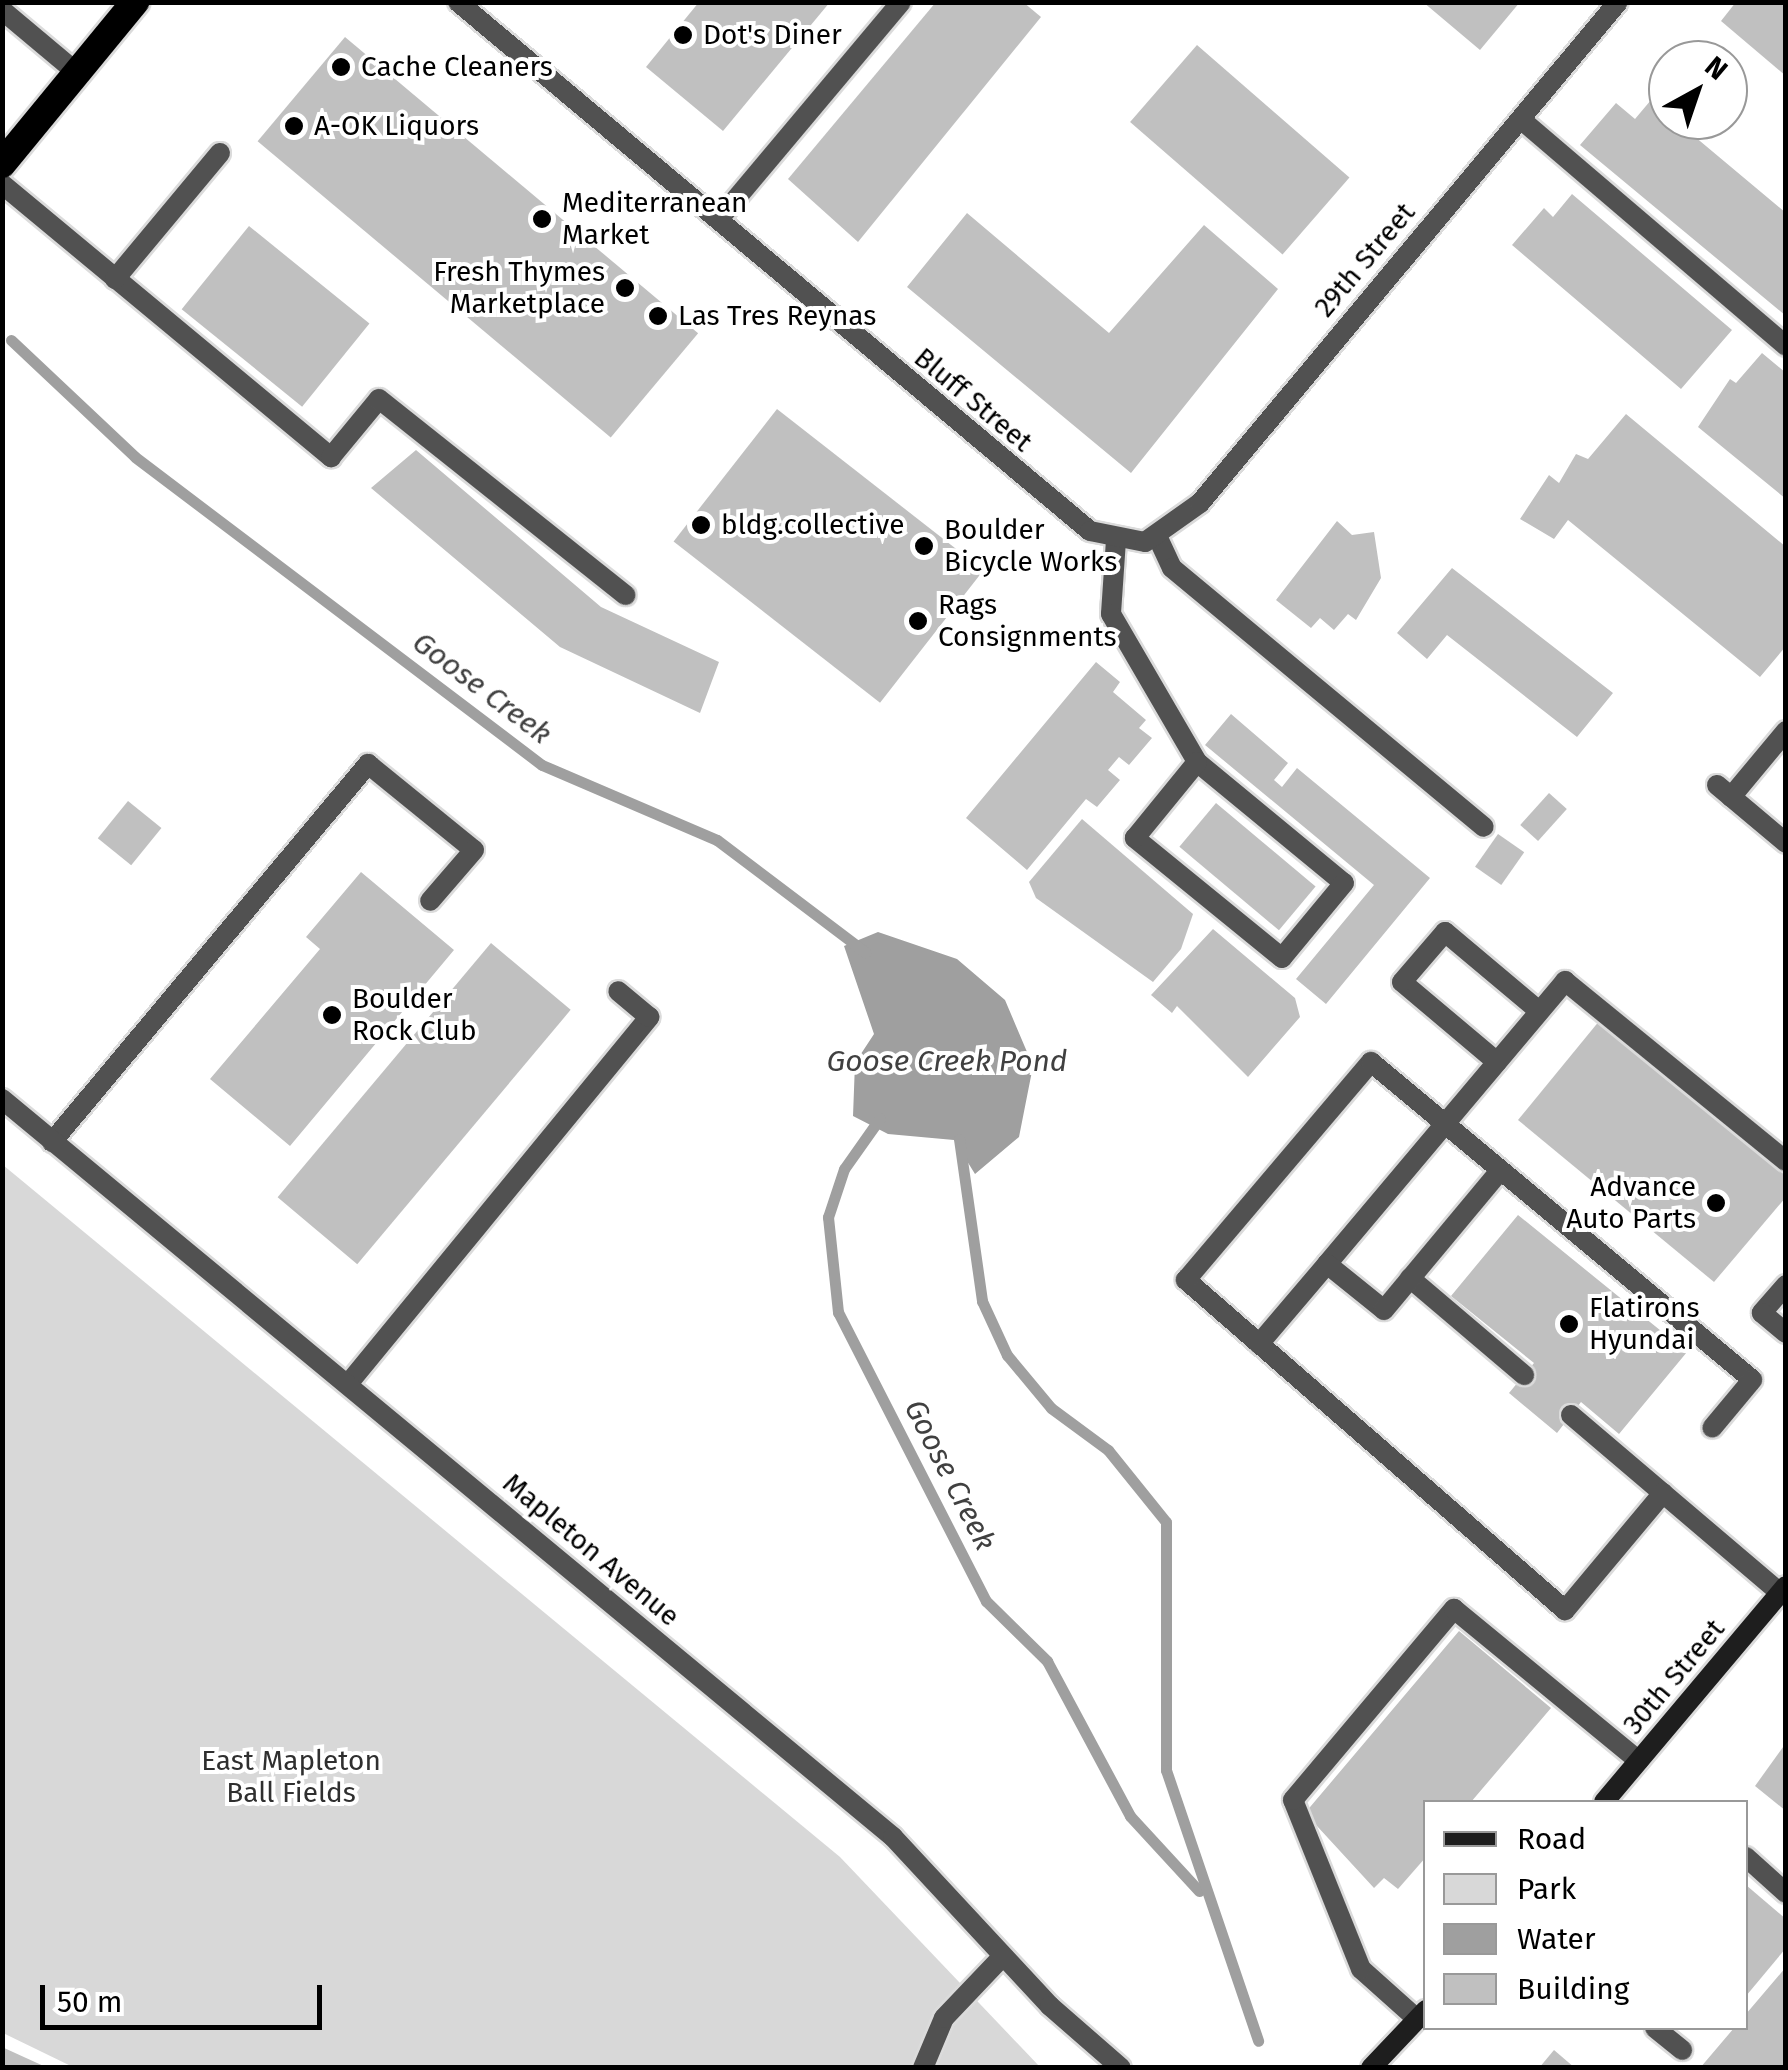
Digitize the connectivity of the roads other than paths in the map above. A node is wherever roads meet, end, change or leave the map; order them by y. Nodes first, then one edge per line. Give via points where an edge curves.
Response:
1 (135, 2) edge
2 (458, 2) edge
3 (901, 2) edge
4 (1618, 2) edge
5 (2, 10) edge
6 (77, 73) junction
7 (1524, 122) junction
8 (220, 153) dead end
9 (2, 164) edge
10 (2, 184) edge
11 (720, 219) junction
12 (115, 279) junction
13 (1786, 346) edge
14 (1116, 540) junction
15 (1152, 540) junction
16 (625, 595) dead end
17 (1786, 731) edge
18 (1198, 762) junction
19 (1484, 827) dead end
20 (1786, 844) edge
21 (430, 901) dead end
22 (618, 991) dead end
23 (1540, 1011) junction
24 (1497, 1062) junction
25 (2, 1100) edge
26 (1445, 1124) junction
27 (52, 1142) junction
28 (1786, 1161) edge
29 (1500, 1171) junction
30 (1327, 1264) junction
31 (1410, 1278) junction
32 (1786, 1285) edge
33 (1786, 1333) edge
34 (1260, 1344) junction
35 (1524, 1374) dead end
36 (348, 1384) junction
37 (1571, 1415) dead end
38 (1712, 1428) dead end
39 (1663, 1493) junction
40 (1783, 1590) edge
41 (1639, 1760) junction
42 (1606, 1800) edge
43 (1748, 1860) edge
44 (1786, 1894) edge
45 (1002, 1957) junction
46 (1421, 2015) edge
47 (1658, 2030) edge
48 (1682, 2050) dead end
49 (923, 2068) edge
50 (1121, 2068) edge
51 (1371, 2068) edge

1 - 6 highway
2 - 11 street, Bluff Street
3 - 11 street
4 - 7 street, 29th Street
5 - 6 street
6 - 9 highway
7 - 13 street
7 - 15 street, 29th Street via 1200,503
8 - 12 street
10 - 12 street
11 - 14 street, Bluff Street via 980,443 1090,531
12 - 16 street via 331,456 379,399
14 - 15 street, Bluff Street
14 - 18 street via 1111,614
15 - 19 street via 1172,568
17 - 20 street via 1724,791
18 - 18 street via 1344,882 1282,958 1135,838
21 - 27 street via 474,850 368,764
22 - 36 street via 649,1017
23 - 24 street
23 - 24 street via 1445,932 1402,982
23 - 28 street via 1565,981
24 - 26 street
25 - 27 street, Mapleton Avenue
26 - 29 street
26 - 30 street
26 - 34 street via 1371,1062 1186,1280
27 - 36 street, Mapleton Avenue
29 - 31 street
29 - 38 street via 1752,1380
30 - 31 street via 1384,1310
30 - 34 street
31 - 35 street
32 - 33 street via 1762,1313
34 - 39 street via 1565,1610
36 - 45 street, Mapleton Avenue via 894,1837
37 - 39 street
39 - 40 street
40 - 41 main road, 30th Street
41 - 42 main road, 30th Street
41 - 46 street via 1454,1609 1292,1800 1360,1969
43 - 44 street
45 - 49 street via 944,2018
45 - 50 street, Mapleton Avenue
46 - 51 main road
47 - 48 street

